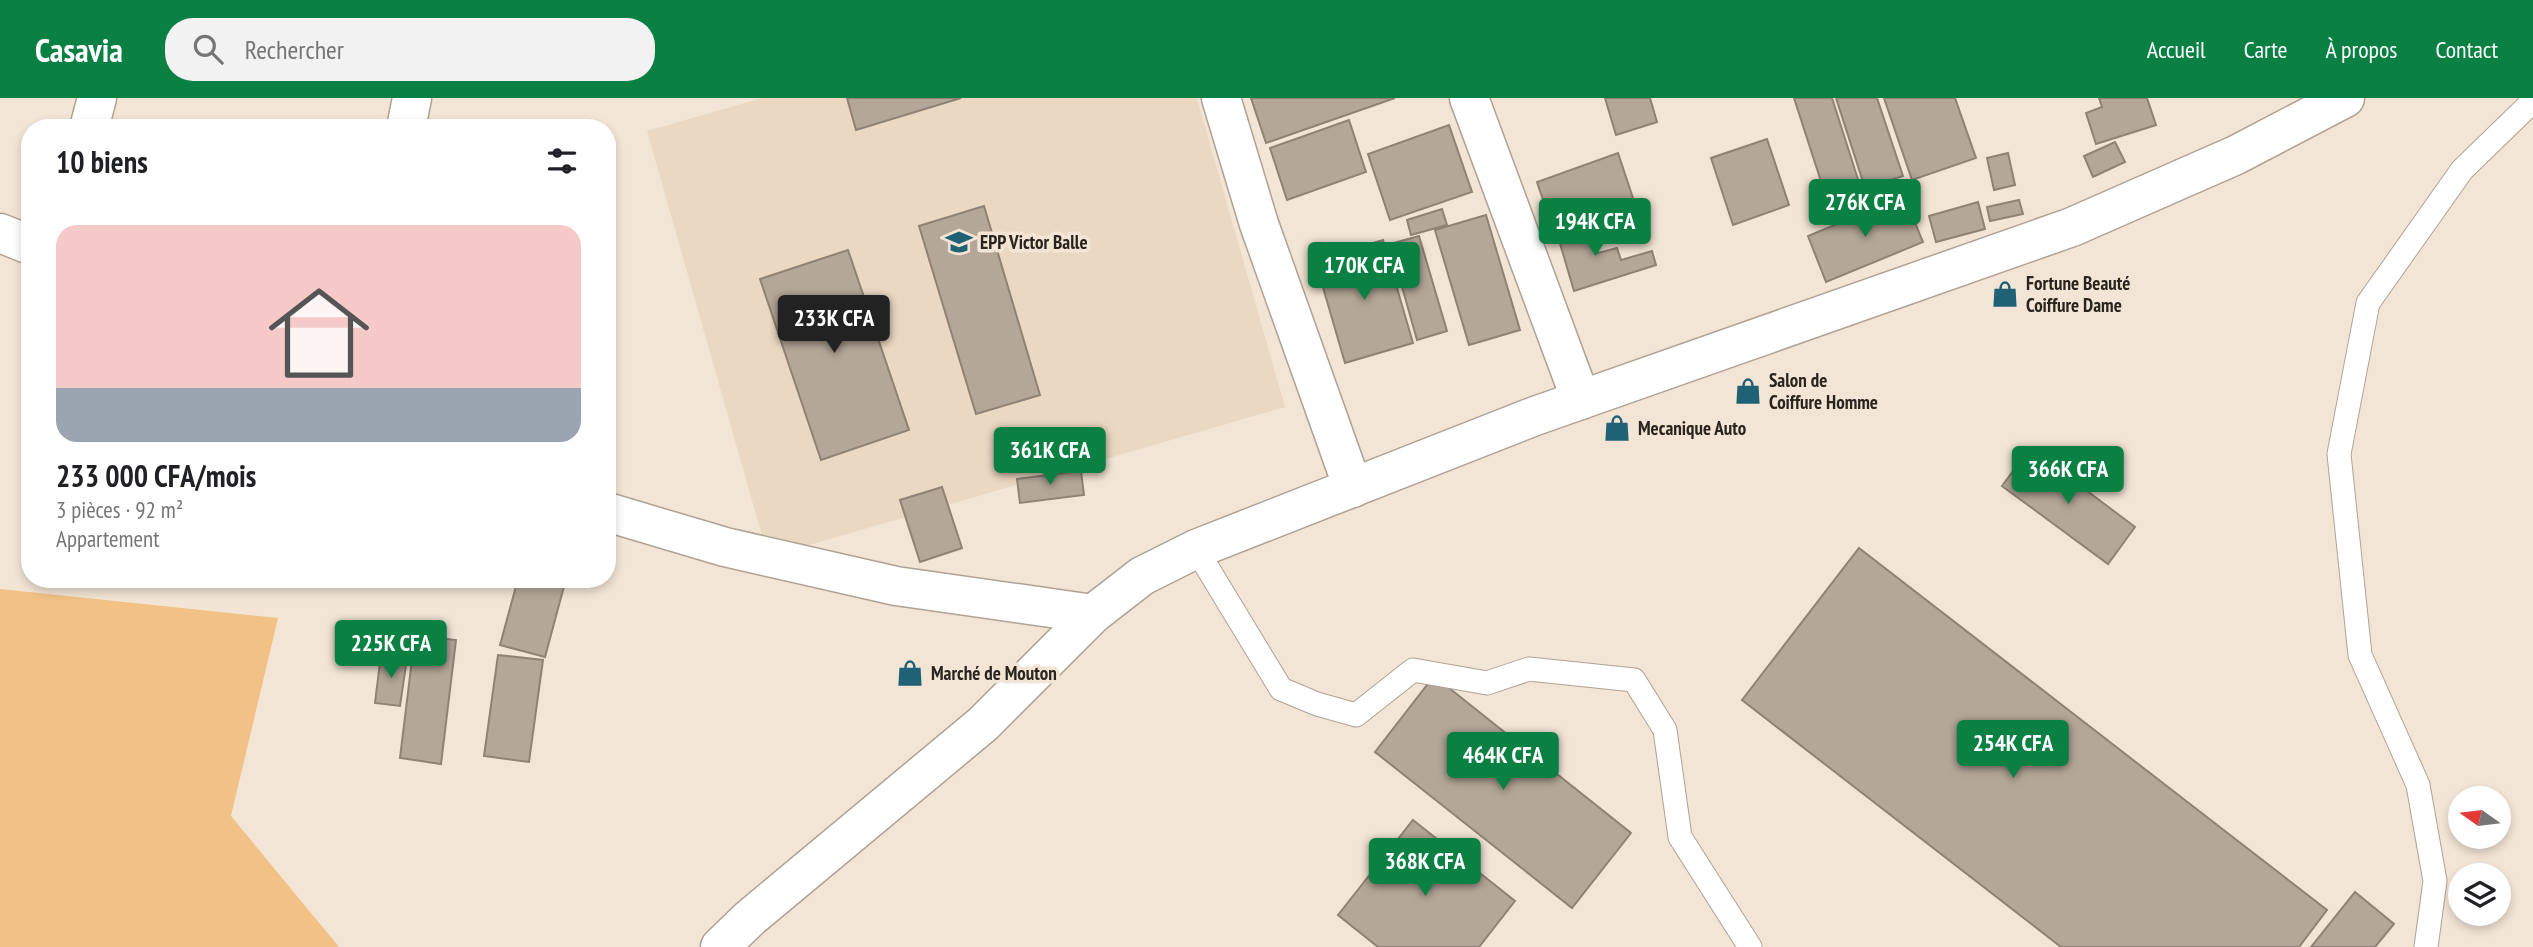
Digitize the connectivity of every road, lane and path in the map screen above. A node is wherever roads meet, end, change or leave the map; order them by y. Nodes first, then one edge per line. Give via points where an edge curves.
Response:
1 (97, 98) edge
2 (412, 98) edge
3 (1221, 98) edge
4 (1469, 98) edge
5 (2345, 98) edge
6 (2533, 101) edge
7 (91, 119) edge
8 (408, 119) edge
9 (0, 233) edge
10 (21, 241) edge
11 (1581, 400) junction
12 (1353, 488) junction
13 (616, 515) edge
14 (1196, 549) junction
15 (1093, 614) junction
16 (720, 947) edge
17 (1750, 947) edge
18 (2426, 947) edge

1 - 7 street
2 - 8 street
3 - 12 street via 1259,224
4 - 11 street
5 - 11 street via 2236,155 2072,227
6 - 18 lane via 2462,170 2368,303 2339,454 2360,655 2418,785 2428,840 2435,881
9 - 10 street
11 - 12 street
12 - 14 street
13 - 15 street via 725,547 896,586
14 - 15 street via 1142,576
14 - 17 lane via 1281,689 1317,704 1356,715 1413,670 1487,683 1529,669 1634,680 1665,730 1681,837
15 - 16 street via 983,724

